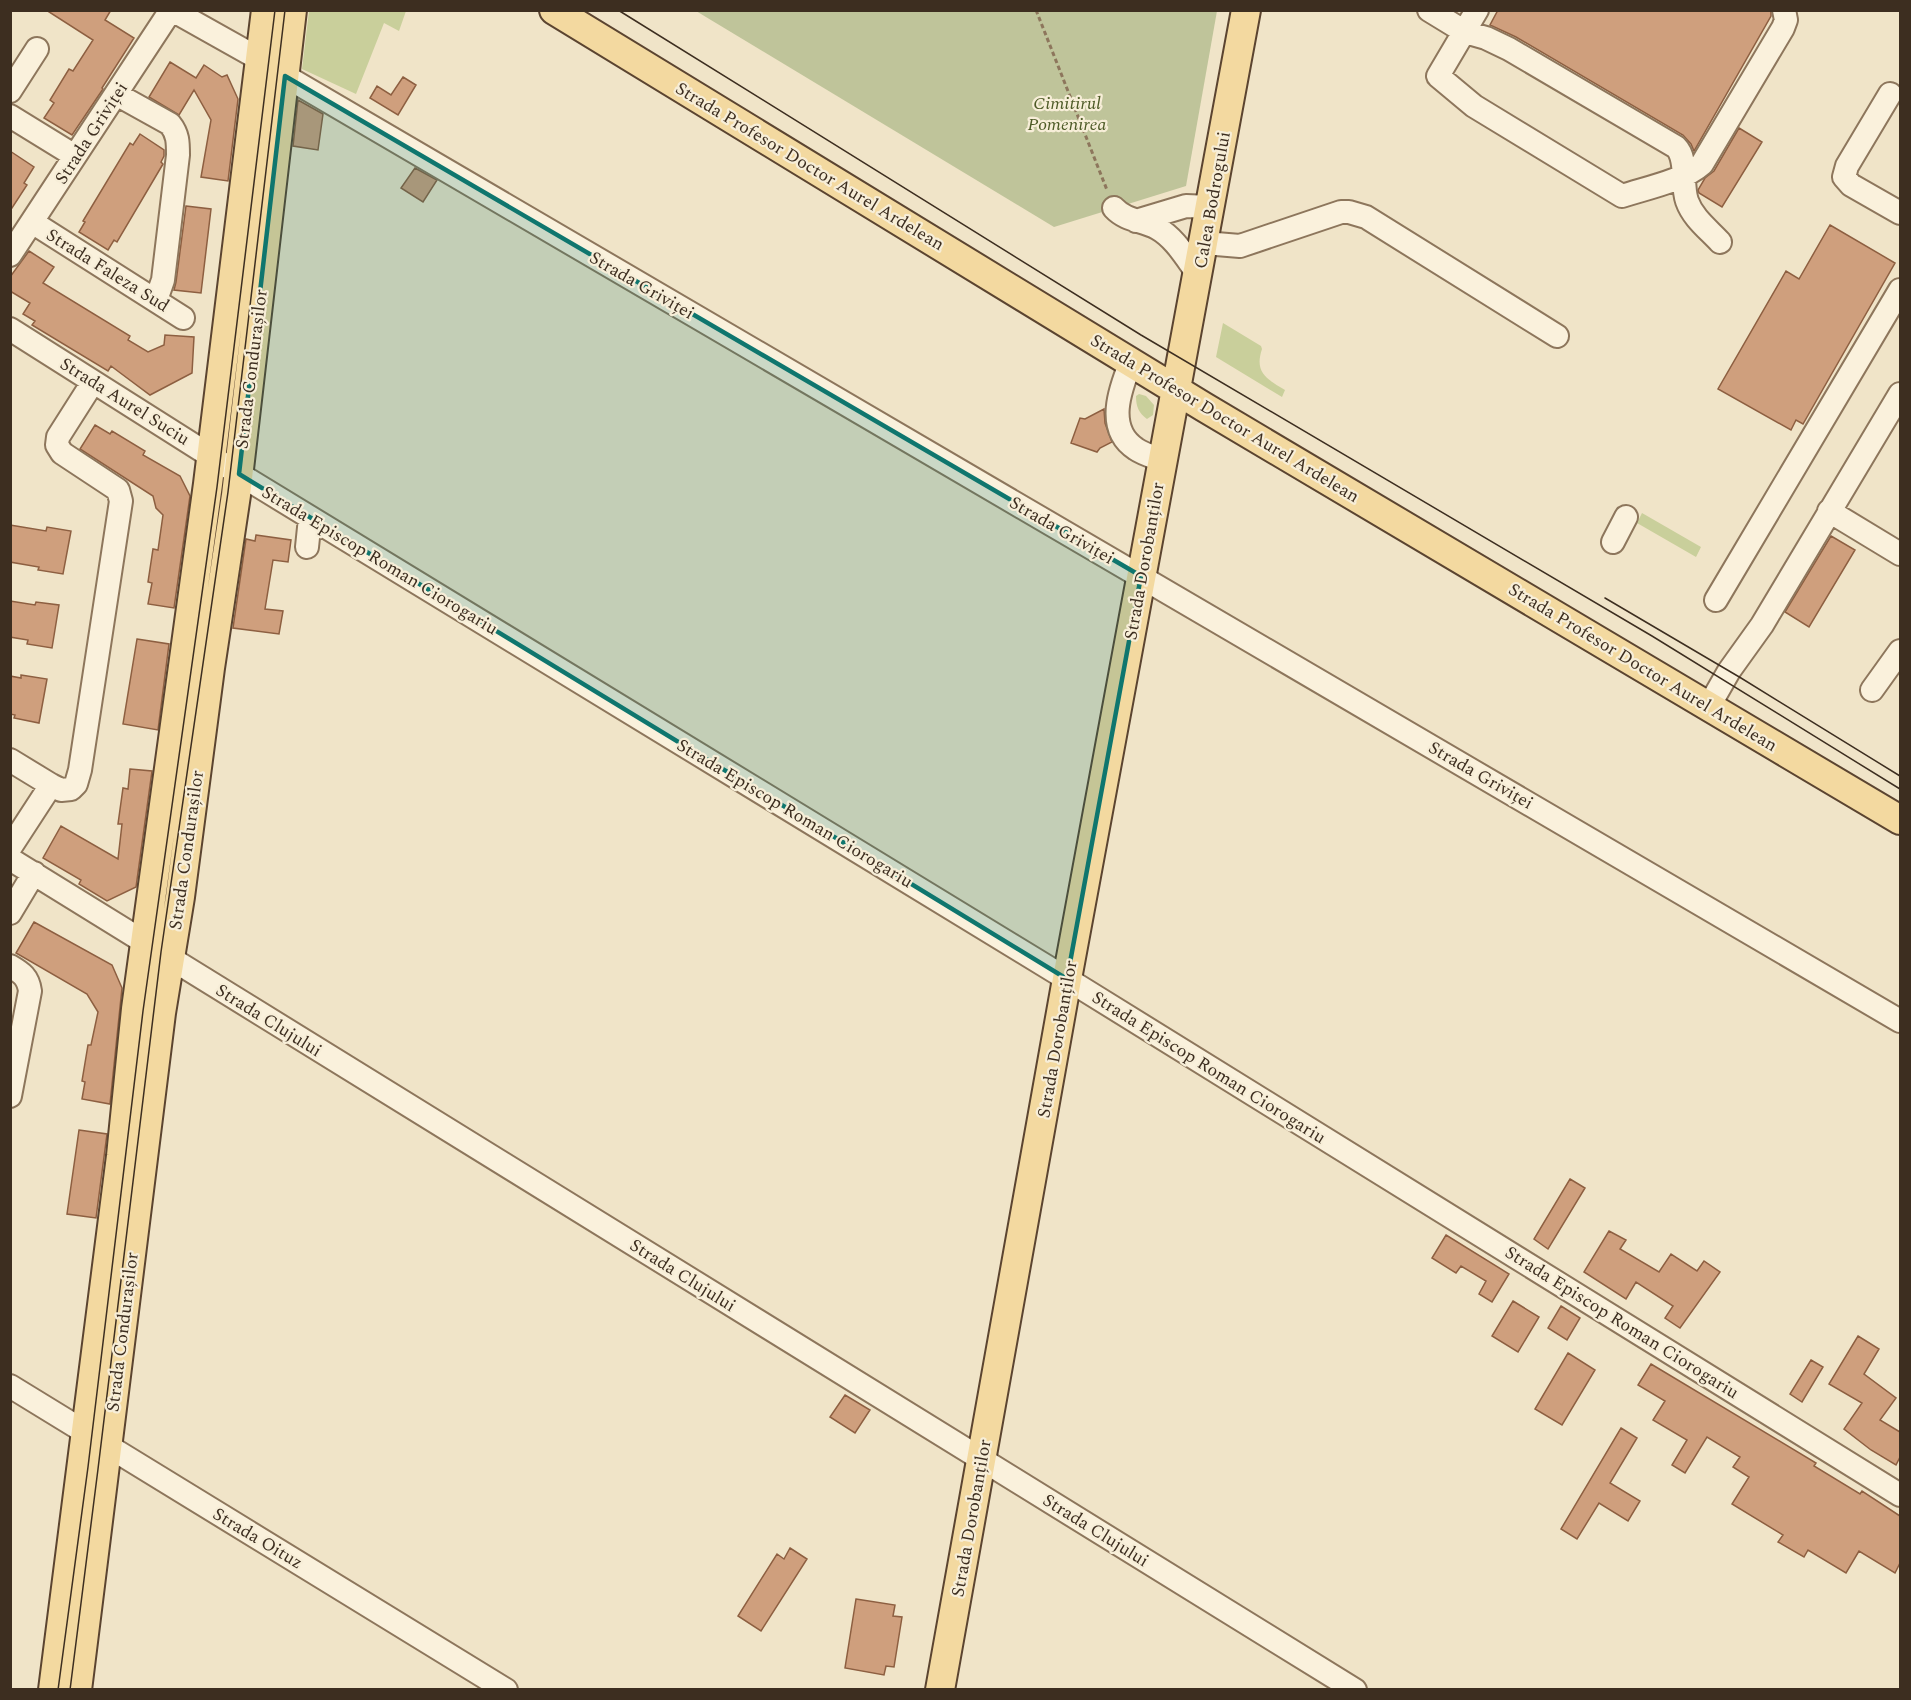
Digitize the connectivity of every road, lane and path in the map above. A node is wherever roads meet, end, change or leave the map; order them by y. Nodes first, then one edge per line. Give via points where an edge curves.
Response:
1 (172, 10) edge
2 (266, 10) edge
3 (292, 10) edge
4 (554, 10) edge
5 (1036, 10) edge
6 (1246, 10) edge
7 (1430, 10) edge
8 (1478, 10) edge
9 (1784, 10) edge
10 (1465, 32) junction
11 (37, 49) dead end
12 (261, 60) junction
13 (285, 76) junction
14 (10, 92) edge
15 (116, 94) junction
16 (1890, 94) dead end
17 (10, 116) edge
18 (75, 156) junction
19 (1683, 176) junction
20 (1210, 207) junction
21 (1114, 208) joint
22 (1900, 213) edge
23 (1136, 221) junction
24 (32, 222) junction
25 (1720, 242) dead end
26 (1204, 243) junction
27 (10, 255) edge
28 (1198, 274) junction
29 (1900, 290) edge
30 (156, 300) junction
31 (183, 318) dead end
32 (10, 329) edge
33 (1557, 336) dead end
34 (1131, 362) junction
35 (93, 382) junction
36 (1176, 389) junction
37 (1900, 394) edge
38 (211, 456) junction
39 (1162, 460) junction
40 (239, 474) junction
41 (1829, 510) junction
42 (1626, 517) dead end
43 (310, 518) junction
44 (1613, 542) dead end
45 (307, 547) dead end
46 (1900, 554) edge
47 (1141, 576) junction
48 (1716, 600) dead end
49 (1900, 651) edge
50 (1872, 690) dead end
51 (1709, 706) junction
52 (10, 760) edge
53 (51, 785) junction
54 (1900, 820) edge
55 (10, 848) edge
56 (10, 859) edge
57 (34, 873) junction
58 (10, 914) edge
59 (146, 942) junction
60 (170, 958) junction
61 (10, 966) edge
62 (1068, 979) junction
63 (1900, 1021) edge
64 (10, 1095) edge
65 (10, 1386) edge
66 (97, 1440) junction
67 (982, 1459) junction
68 (1900, 1495) edge
69 (53, 1689) edge
70 (76, 1689) edge
71 (506, 1689) edge
72 (940, 1689) edge
73 (1355, 1689) edge

1 - 12 street, Strada Griviței
1 - 15 street, Strada Griviței
2 - 12 main road, Strada Condurașilor
3 - 13 main road, Strada Condurașilor
4 - 34 main road, Strada Profesor Doctor Aurel Ardelean
5 - 21 path
6 - 20 main road, Calea Bodrogului
7 - 10 street
8 - 10 street
9 - 19 street via 1783,28 1708,156
10 - 19 street via 1509,49 1676,147 1683,158
10 - 19 street via 1438,76 1474,106 1622,196
11 - 14 street
12 - 38 main road, Strada Condurașilor
13 - 40 main road, Strada Condurașilor
13 - 47 street, Strada Griviței
15 - 18 street, Strada Griviței
15 - 30 street via 170,124 178,140 163,280
16 - 22 street via 1844,177
17 - 18 street
18 - 24 street, Strada Griviței
19 - 25 street via 1688,202 1696,217
20 - 23 street via 1186,206
20 - 26 main road, Calea Bodrogului
21 - 23 street
23 - 28 street via 1156,227 1167,236
24 - 27 street, Strada Griviței
24 - 30 street, Strada Faleza Sud
26 - 28 main road, Calea Bodrogului
26 - 33 street via 1240,246 1341,212 1358,213
28 - 36 main road, Calea Bodrogului
29 - 48 street
30 - 31 street, Strada Faleza Sud
32 - 35 street, Strada Aurel Suciu
34 - 36 main road, Strada Profesor Doctor Aurel Ardelean
34 - 39 street via 1121,387 1118,425 1136,450
35 - 38 street, Strada Aurel Suciu
35 - 53 street via 58,437 57,445 62,453 118,490 121,501 80,770 71,789
36 - 39 main road, Strada Dorobanților
36 - 51 main road, Strada Profesor Doctor Aurel Ardelean
37 - 41 street
38 - 40 street, Strada Aurel Suciu
38 - 59 main road, Strada Condurașilor
39 - 47 main road, Strada Dorobanților
40 - 43 street, Strada Episcop Roman Ciorogariu
40 - 60 main road, Strada Condurașilor
41 - 46 street
41 - 51 street
42 - 44 street
43 - 45 street
43 - 62 street, Strada Episcop Roman Ciorogariu
47 - 62 main road, Strada Dorobanților
47 - 63 street, Strada Griviței
49 - 50 street
51 - 54 main road, Strada Profesor Doctor Aurel Ardelean
52 - 53 street
53 - 55 street
56 - 57 street, Strada Clujului
57 - 58 street
57 - 59 street, Strada Clujului
59 - 60 street, Strada Clujului
59 - 66 main road, Strada Condurașilor via 121,1156
60 - 66 main road, Strada Condurașilor
60 - 67 street, Strada Clujului
61 - 64 street via 29,981 30,991
62 - 67 main road, Strada Dorobanților
62 - 68 street, Strada Episcop Roman Ciorogariu
65 - 66 street, Strada Oituz
66 - 69 main road, Strada Condurașilor
66 - 70 main road, Strada Condurașilor
66 - 71 street, Strada Oituz
67 - 72 main road, Strada Dorobanților
67 - 73 street, Strada Clujului

